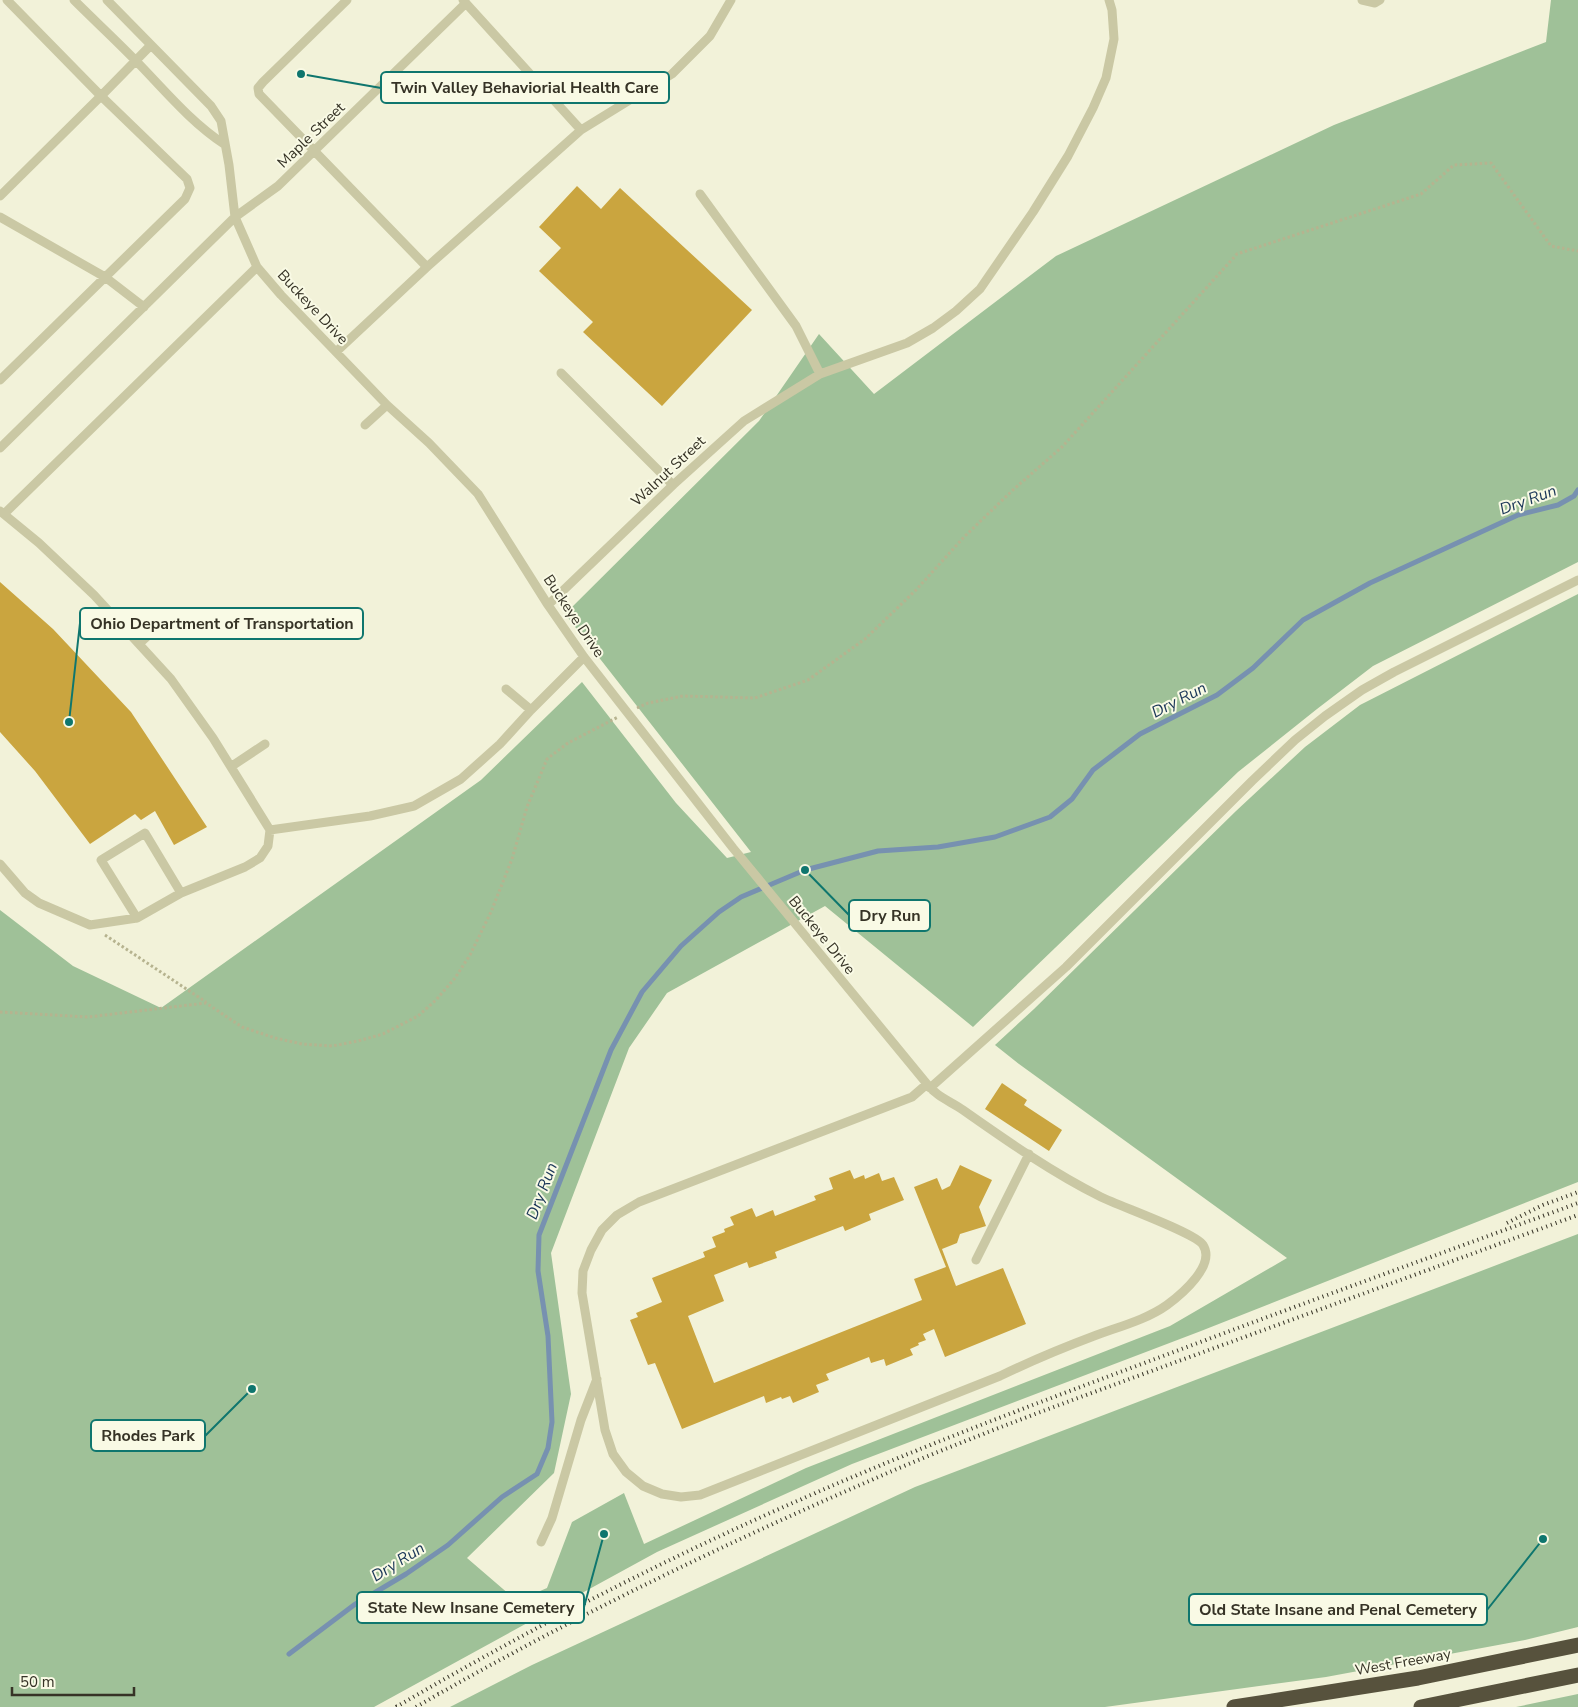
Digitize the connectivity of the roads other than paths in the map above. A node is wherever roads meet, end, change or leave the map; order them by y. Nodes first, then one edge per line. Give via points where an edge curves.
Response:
1 (7, 0) edge
2 (74, 0) edge
3 (107, 0) edge
4 (347, 0) edge
5 (731, 0) edge
6 (1109, 0) edge
7 (1362, 0) edge
8 (1380, 0) edge
9 (465, 2) edge
10 (151, 45) junction
11 (135, 60) junction
12 (101, 96) junction
13 (581, 130) junction
14 (224, 144) junction
15 (314, 150) junction
16 (700, 194) dead end
17 (0, 196) edge
18 (0, 217) edge
19 (235, 217) junction
20 (257, 267) junction
21 (427, 267) junction
22 (105, 277) junction
23 (144, 307) junction
24 (336, 352) junction
25 (561, 373) dead end
26 (820, 374) junction
27 (0, 380) edge
28 (387, 405) junction
29 (365, 424) dead end
30 (0, 448) edge
31 (672, 485) junction
32 (2, 513) edge
33 (1578, 580) edge
34 (548, 605) junction
35 (165, 620) dead end
36 (140, 643) junction
37 (584, 657) junction
38 (506, 689) dead end
39 (531, 710) junction
40 (265, 744) dead end
41 (232, 766) junction
42 (270, 830) junction
43 (0, 864) edge
44 (180, 894) junction
45 (137, 918) junction
46 (930, 1089) junction
47 (1029, 1154) junction
48 (976, 1260) dead end
49 (597, 1379) junction
50 (541, 1542) dead end
51 (1578, 1646) edge
52 (1578, 1675) edge
53 (1234, 1707) edge
54 (1421, 1707) edge

1 - 12 lane
2 - 11 lane
3 - 10 lane, Buckeye Drive
4 - 15 lane via 258,88 262,99
5 - 13 lane via 710,36 672,74
6 - 26 lane, Walnut Street via 1114,39 1106,78 1093,108 1068,156 980,289 933,328 907,343
7 - 8 lane via 1375,3
9 - 13 lane
9 - 15 lane, Maple Street
10 - 11 lane
10 - 14 lane, Buckeye Drive via 211,106 220,121
11 - 12 lane
11 - 14 lane via 192,120
12 - 17 lane
12 - 22 lane via 187,179 190,188 185,199
13 - 21 lane
14 - 19 lane, Buckeye Drive
15 - 19 lane, Maple Street via 278,186
15 - 21 lane
16 - 26 lane via 796,326
18 - 22 lane
19 - 20 lane, Buckeye Drive
19 - 23 lane, Maple Street
20 - 24 lane, Buckeye Drive
20 - 32 lane
21 - 24 lane
22 - 23 lane
22 - 27 lane
23 - 30 lane, Maple Street
24 - 28 lane, Buckeye Drive
25 - 31 lane
26 - 31 lane, Walnut Street via 744,421
28 - 29 lane
28 - 34 lane, Buckeye Drive via 478,494
31 - 34 lane, Walnut Street
32 - 36 lane via 39,543
33 - 46 lane via 1386,677 1324,716 1252,781 1066,967
34 - 37 lane, Buckeye Drive
35 - 36 lane
36 - 41 lane via 171,679
37 - 39 lane
37 - 46 lane, Buckeye Drive via 733,848
38 - 39 lane
39 - 42 lane via 461,779 414,806 370,816
40 - 41 lane
41 - 42 lane
42 - 44 lane via 268,846 260,858
43 - 45 lane via 25,893 39,903 90,925
44 - 45 lane
44 - 45 lane via 146,833 101,860
46 - 47 lane
46 - 49 lane via 639,1202 617,1215 602,1230 583,1271 582,1293
47 - 48 lane
47 - 49 lane via 1101,1196 1199,1239 1205,1246 1203,1269 1167,1305 1145,1317 700,1495 662,1494 643,1486 626,1472 613,1454 605,1430
49 - 50 lane via 552,1518
51 - 53 highway, West Freeway via 1418,1678
52 - 54 highway

